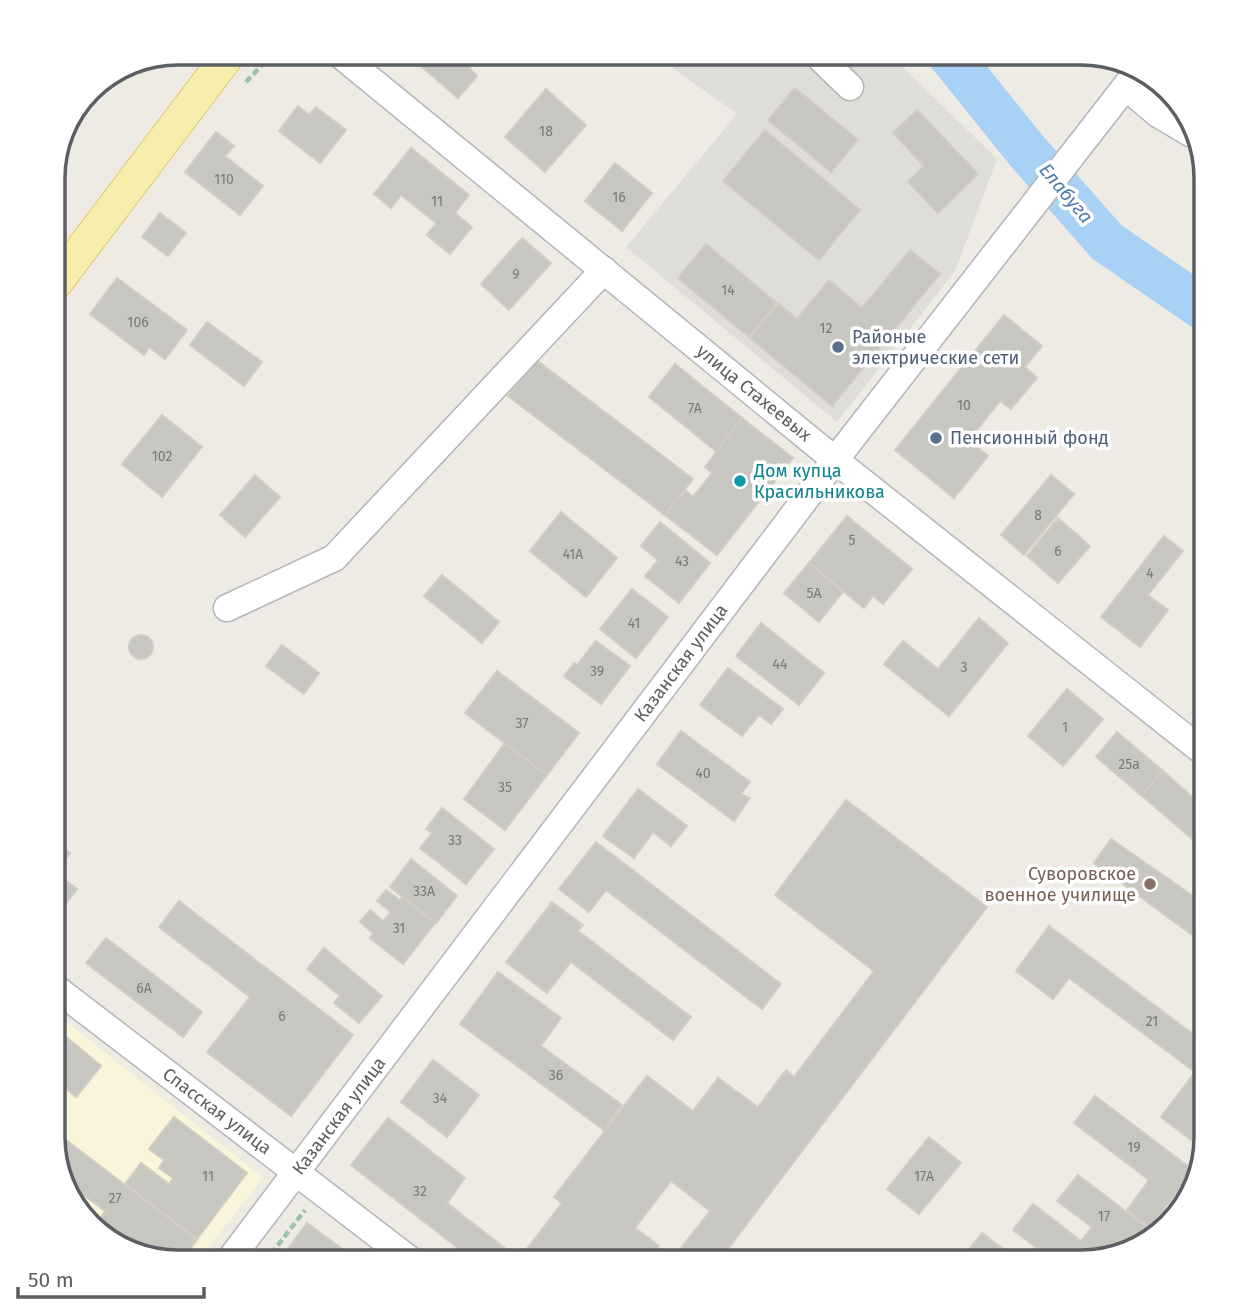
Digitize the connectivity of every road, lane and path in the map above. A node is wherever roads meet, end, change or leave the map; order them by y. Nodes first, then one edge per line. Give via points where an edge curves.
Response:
1 (234, 65) edge
2 (354, 65) edge
3 (827, 65) edge
4 (1133, 78) edge
5 (850, 87) dead end
6 (1183, 129) edge
7 (604, 270) junction
8 (65, 272) edge
9 (835, 460) junction
10 (227, 608) dead end
11 (1194, 744) edge
12 (65, 996) edge
13 (297, 1172) junction
14 (320, 1190) junction
15 (237, 1250) edge
16 (274, 1250) edge
17 (398, 1250) edge

1 - 8 main road
2 - 7 street, улица Стахеевых
3 - 5 street
4 - 6 street via 1158,114
4 - 9 street, Казанская улица
7 - 9 street, улица Стахеевых
7 - 10 street via 334,558
9 - 11 street, улица Стахеевых
9 - 13 street, Казанская улица
12 - 13 street, Спасская улица
13 - 14 street, Спасская улица
13 - 15 street, Казанская улица
14 - 16 path
14 - 17 street, Спасская улица

